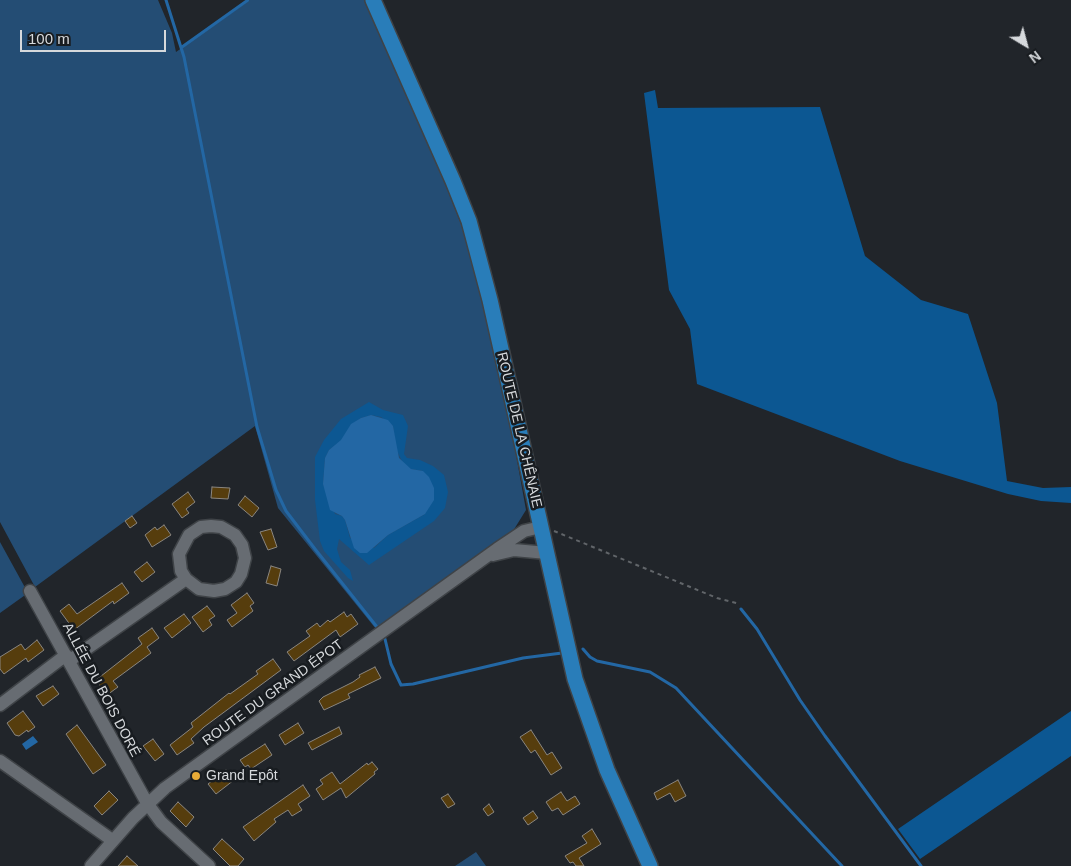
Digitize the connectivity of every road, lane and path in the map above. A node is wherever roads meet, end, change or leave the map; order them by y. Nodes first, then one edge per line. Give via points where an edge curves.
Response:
1 (372, 0) edge
2 (542, 530) junction
3 (547, 553) junction
4 (486, 558) junction
5 (186, 579) junction
6 (30, 590) dead end
7 (740, 604) dead end
8 (68, 658) junction
9 (0, 704) edge
10 (0, 761) edge
11 (147, 803) junction
12 (112, 840) junction
13 (91, 866) edge
14 (209, 866) edge
15 (650, 866) edge

1 - 2 main road, ROUTE DE LA CHÊNAIE via 453,180 471,230
2 - 3 main road, ROUTE DE LA CHÊNAIE
2 - 4 street, ROUTE DU GRAND ÉPOT via 524,531
2 - 7 path via 560,532 717,598
3 - 4 street, ROUTE DU GRAND ÉPOT via 514,550
3 - 15 main road, ROUTE DE LA CHÊNAIE via 575,678 591,728
4 - 11 street, ROUTE DU GRAND ÉPOT
5 - 5 street via 199,589 214,591 236,582 245,558 236,535 211,526 189,536 180,554
5 - 8 street
6 - 8 street, ALLÉE DU BOIS DORÉ
8 - 9 street
8 - 11 street, ALLÉE DU BOIS DORÉ
10 - 12 street
11 - 12 street, ROUTE DU GRAND ÉPOT
11 - 14 street, ALLÉE DU BOIS DORÉ via 161,822
12 - 13 street, ROUTE DU GRAND ÉPOT

